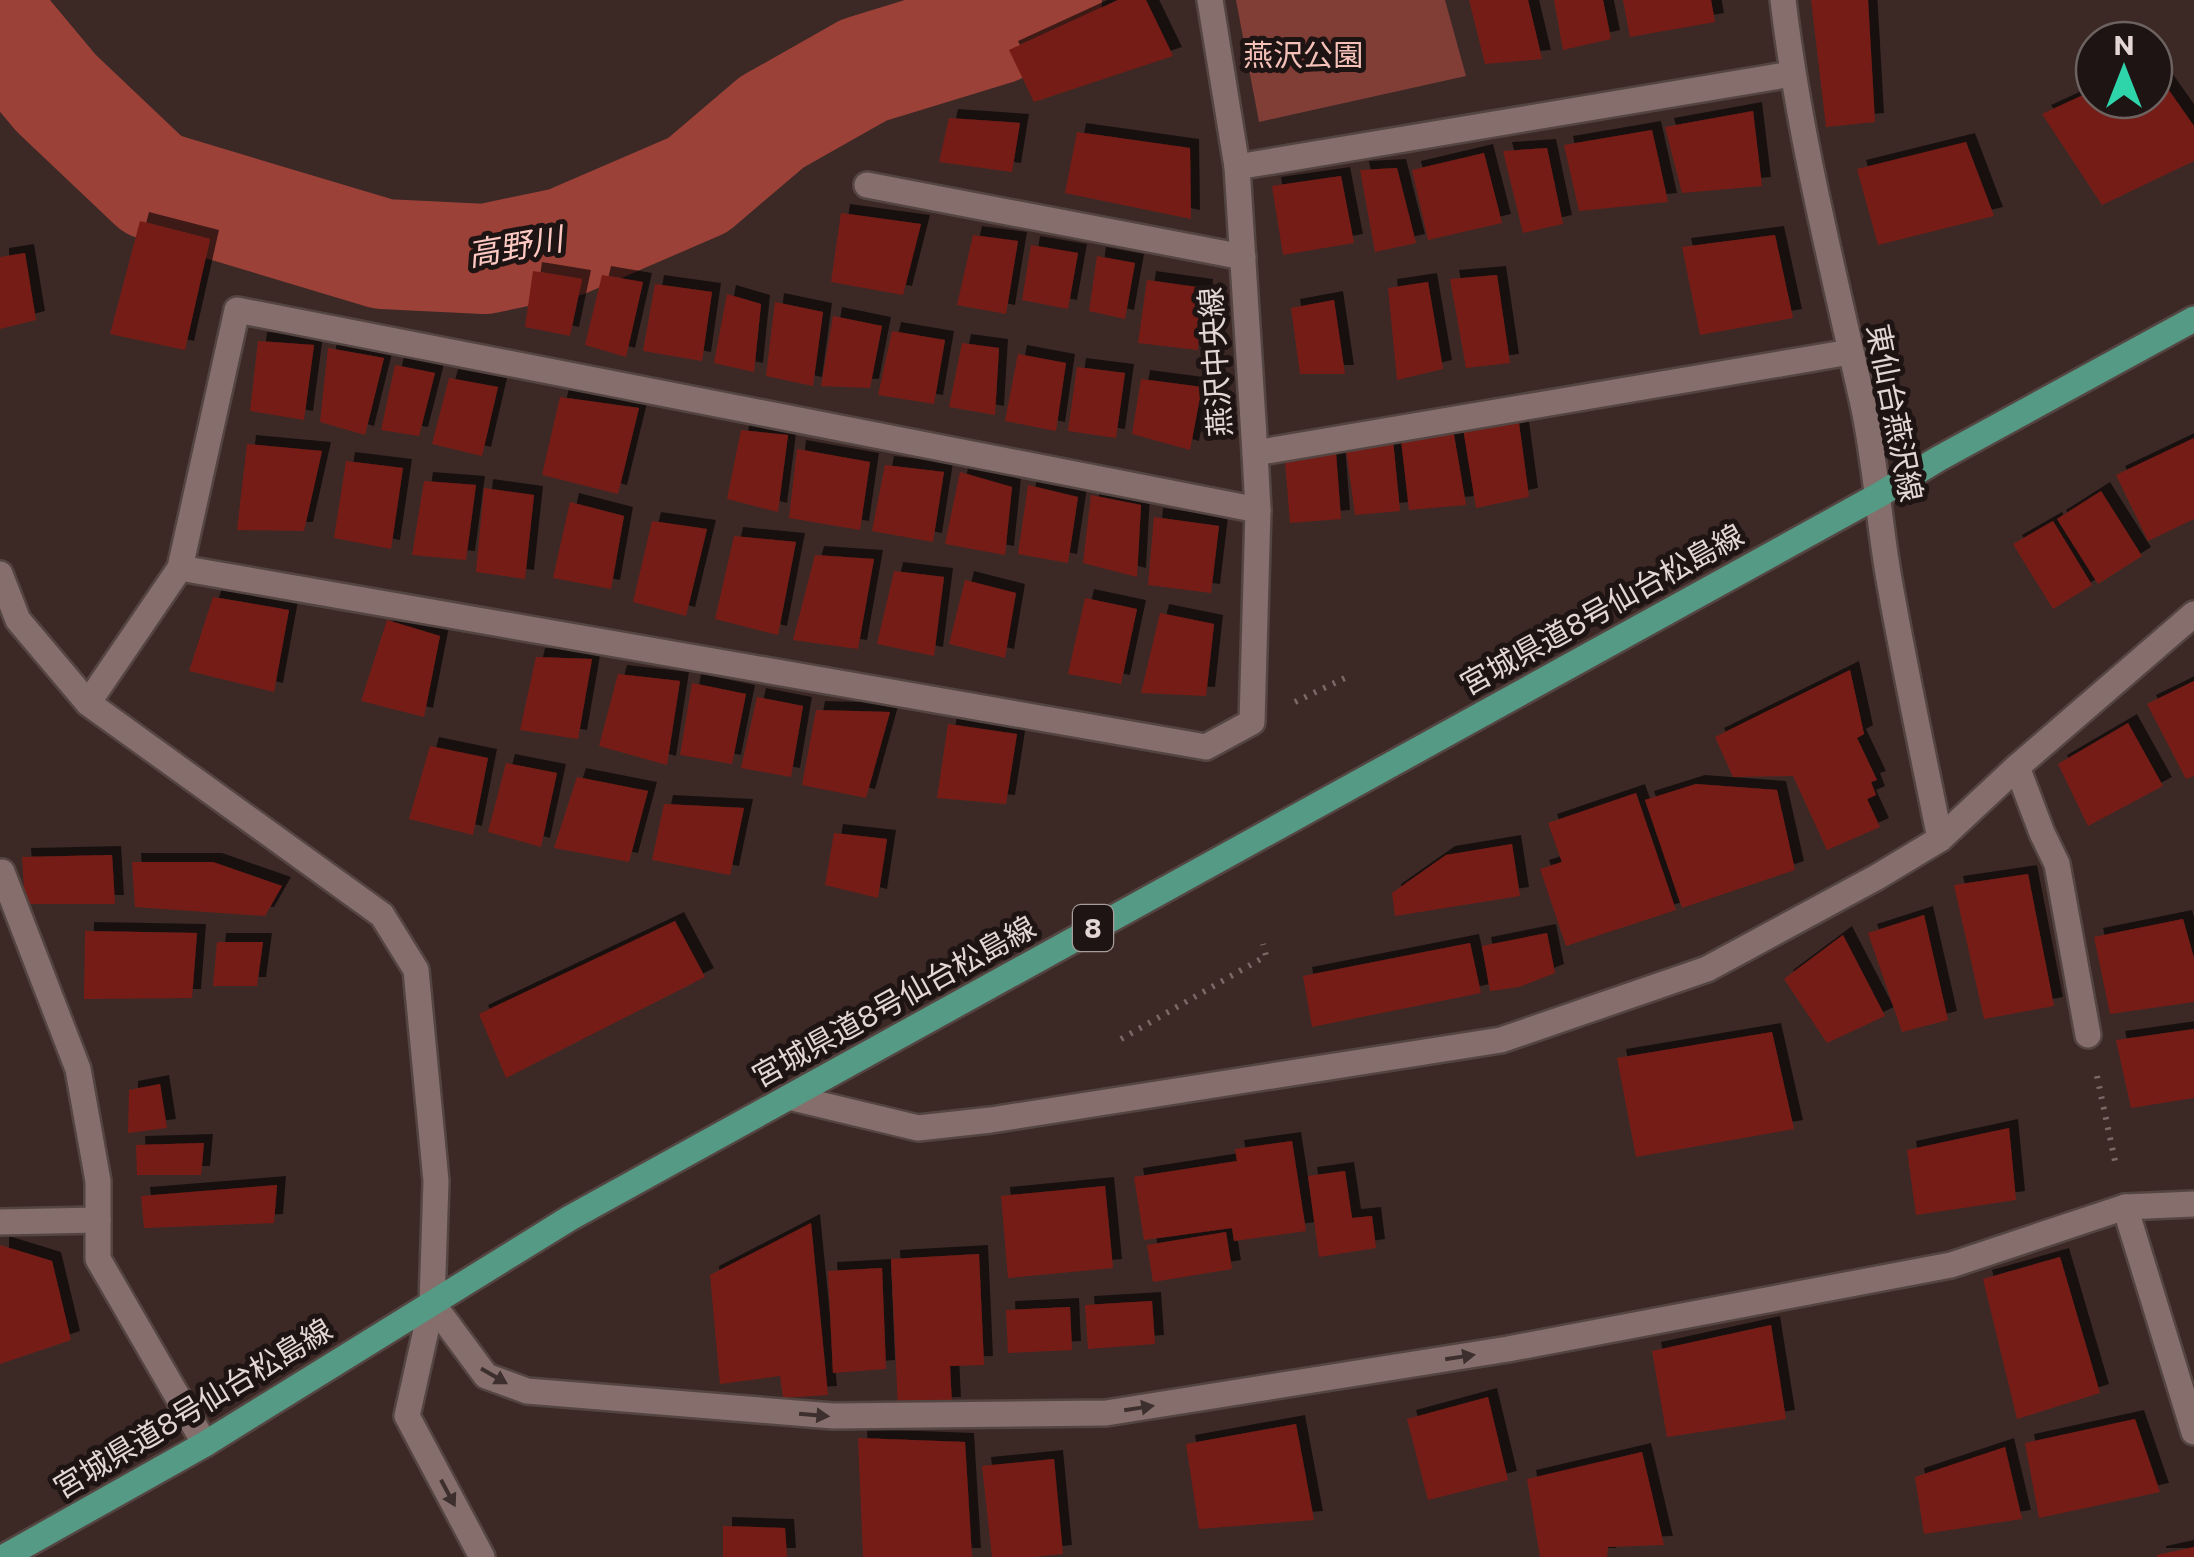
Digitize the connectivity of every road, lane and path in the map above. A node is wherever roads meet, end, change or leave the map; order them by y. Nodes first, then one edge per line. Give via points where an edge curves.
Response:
1 (1210, 0) edge
2 (1783, 0) edge
3 (1792, 74) junction
4 (1237, 166) junction
5 (867, 185) dead end
6 (1242, 257) junction
7 (2194, 320) edge
8 (1850, 352) junction
9 (1254, 452) junction
10 (1879, 495) junction
11 (1258, 510) junction
12 (180, 568) junction
13 (0, 574) edge
14 (2194, 614) edge
15 (1349, 676) dead end
16 (88, 703) junction
17 (1291, 704) dead end
18 (2018, 767) junction
19 (1940, 839) junction
20 (2, 872) edge
21 (1262, 944) dead end
22 (2088, 1035) joint
23 (1120, 1039) dead end
24 (788, 1097) junction
25 (2194, 1204) edge
26 (2125, 1207) junction
27 (98, 1220) junction
28 (0, 1222) edge
29 (432, 1303) junction
30 (2194, 1432) edge
31 (205, 1444) junction
32 (4, 1557) edge
33 (482, 1557) edge

1 - 4 street, 燕沢中央線
2 - 3 street, 東仙台燕沢線
3 - 4 street
3 - 8 street, 東仙台燕沢線
4 - 6 street, 燕沢中央線
5 - 6 street
6 - 9 street, 燕沢中央線
7 - 10 main road, 宮城県道8号仙台松島線 / 8
8 - 9 street
8 - 10 street, 東仙台燕沢線
9 - 11 street, 燕沢中央線
10 - 19 street, 東仙台燕沢線 via 1889,581
10 - 24 main road, 宮城県道8号仙台松島線 / 8
11 - 12 street via 238,310
11 - 12 street, 燕沢中央線 via 1252,722 1206,747
12 - 16 street
13 - 16 street via 18,620
14 - 18 street
15 - 17 path
16 - 29 street via 382,914 416,970 436,1181
18 - 19 street
18 - 22 street via 2057,864
19 - 24 street via 1707,968 1501,1040 918,1128
20 - 27 street via 78,1069 98,1181
21 - 23 path via 1266,956
22 - 26 path
24 - 29 main road, 宮城県道8号仙台松島線 / 8
25 - 26 street
29 -> 26 street via 486,1376 527,1391 833,1416 1106,1413 1508,1349 1951,1265
26 - 30 street
27 - 28 street
27 - 31 street via 98,1258
29 - 31 main road, 宮城県道8号仙台松島線 / 8
29 -> 33 street via 408,1416
31 - 32 main road, 宮城県道8号仙台松島線 / 8

